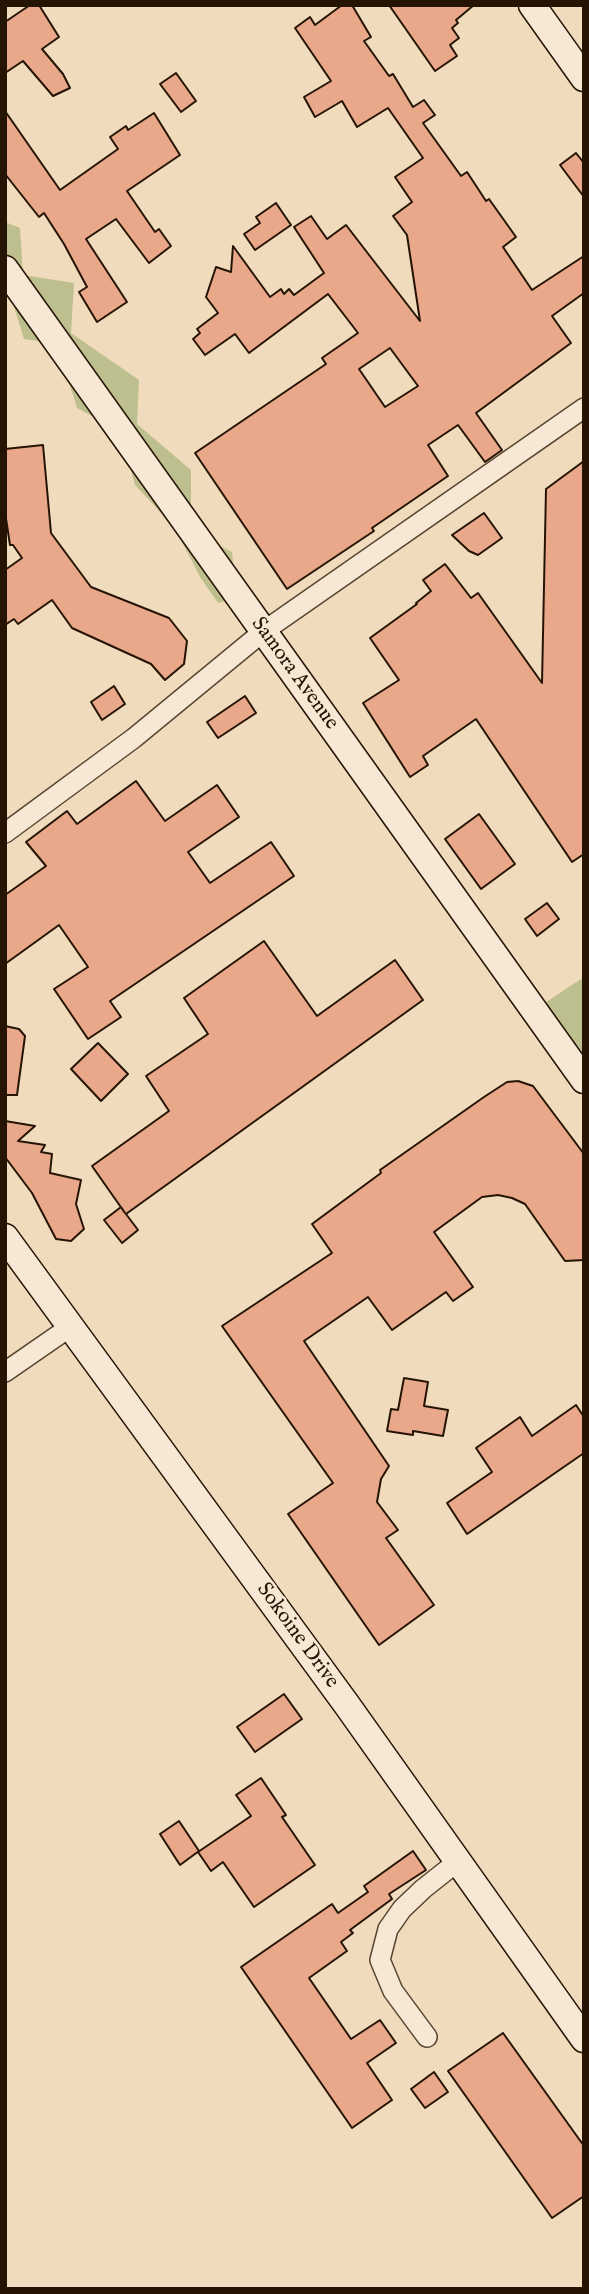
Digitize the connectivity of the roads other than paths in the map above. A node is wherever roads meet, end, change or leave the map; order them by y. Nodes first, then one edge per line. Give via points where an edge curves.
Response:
1 (533, 5) edge
2 (584, 78) edge
3 (5, 268) edge
4 (584, 408) edge
5 (264, 631) junction
6 (5, 833) edge
7 (584, 1080) edge
8 (5, 1237) edge
9 (70, 1327) junction
10 (5, 1372) edge
11 (457, 1862) junction
12 (427, 2037) dead end
13 (584, 2039) edge

1 - 2 street
3 - 5 street, Samora Avenue
4 - 5 street
5 - 6 street via 134,738
5 - 7 street, Samora Avenue
8 - 9 street, Sokoine Drive
9 - 10 street
9 - 11 street, Sokoine Drive
11 - 12 street via 402,1909 388,1929 380,1960 393,1991
11 - 13 street, Sokoine Drive

